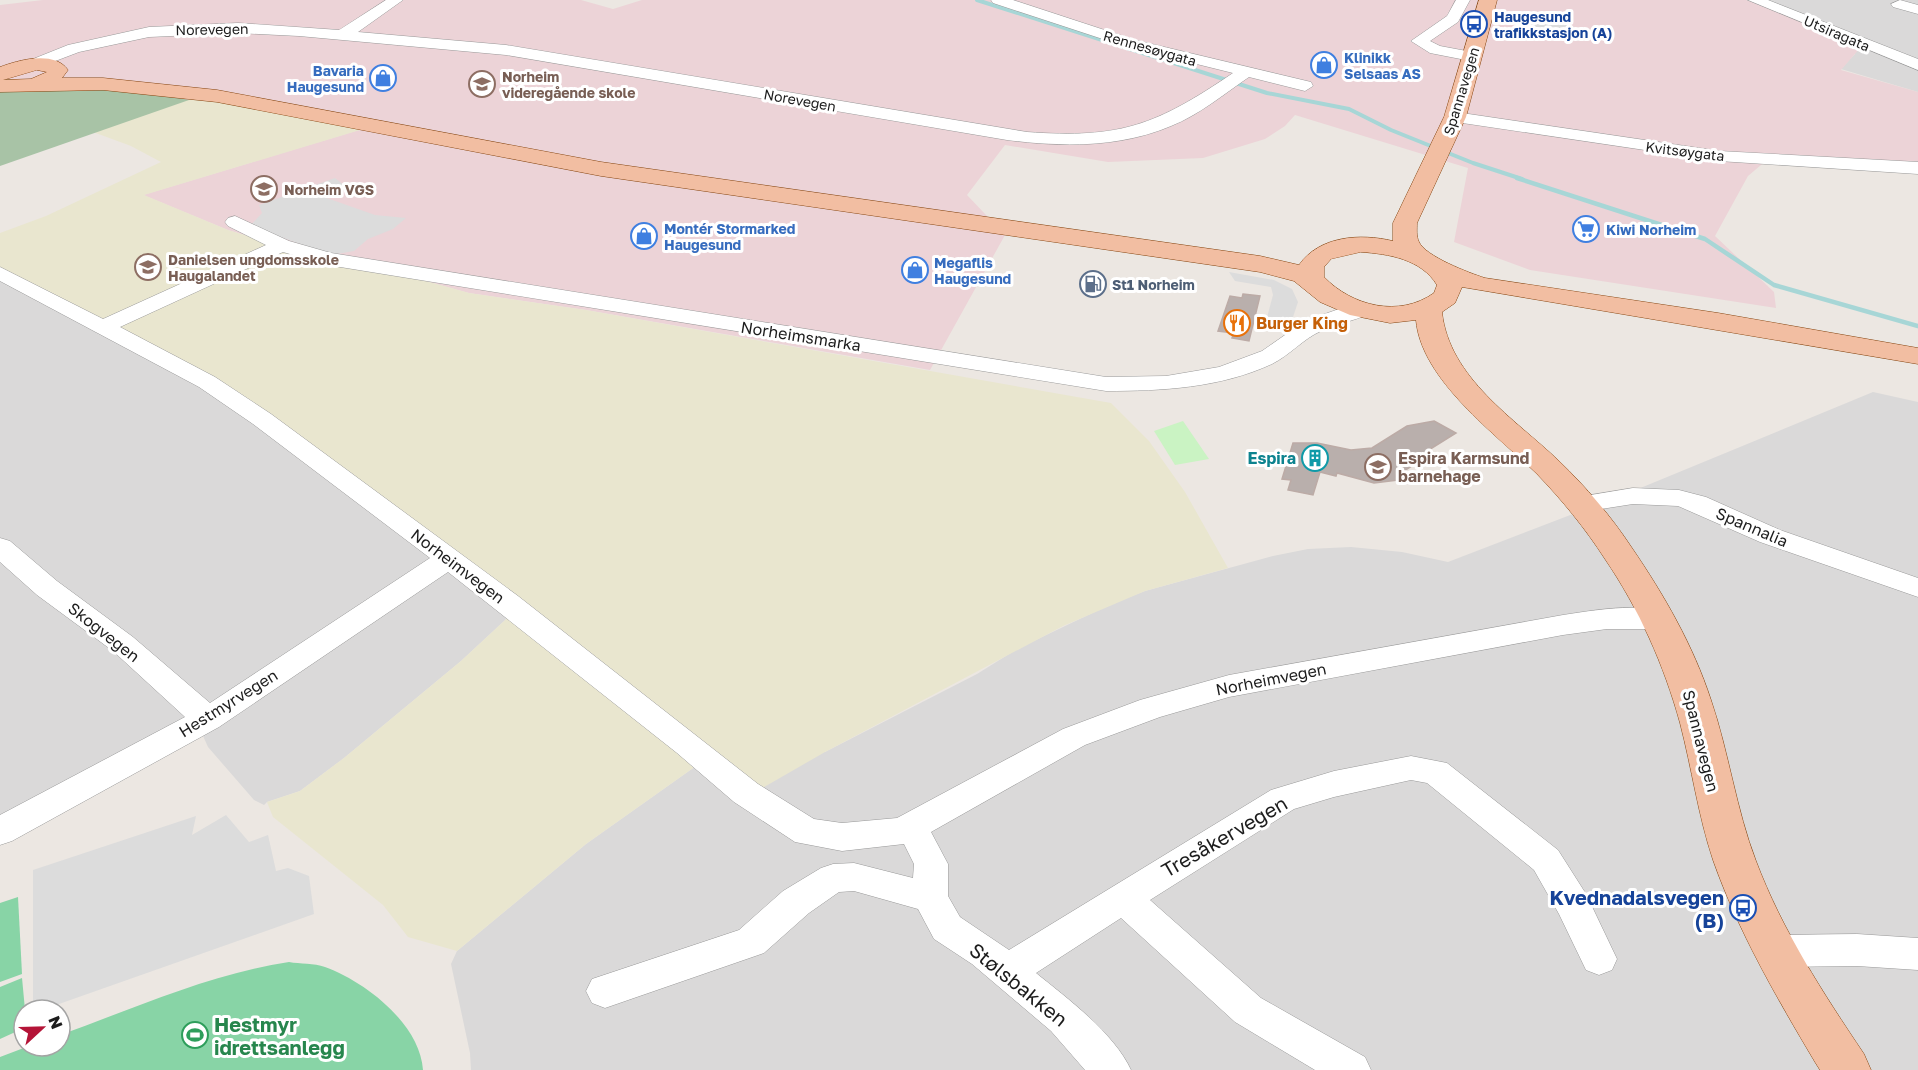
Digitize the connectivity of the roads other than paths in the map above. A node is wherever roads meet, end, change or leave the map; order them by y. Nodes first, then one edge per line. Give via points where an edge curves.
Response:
1 (396, 0) edge
2 (998, 0) edge
3 (1463, 0) edge
4 (1488, 0) edge
5 (1755, 0) edge
6 (1898, 4) dead end
7 (1918, 10) edge
8 (342, 34) junction
9 (82, 46) junction
10 (1472, 56) junction
11 (1918, 64) edge
12 (1244, 73) junction
13 (24, 74) edge
14 (1305, 86) dead end
15 (1455, 117) junction
16 (1918, 168) edge
17 (1426, 178) junction
18 (235, 222) dead end
19 (282, 245) junction
20 (1362, 245) junction
21 (1413, 254) junction
22 (1437, 267) junction
23 (0, 273) edge
24 (1319, 277) junction
25 (1434, 306) junction
26 (1360, 309) junction
27 (1389, 314) junction
28 (105, 326) junction
29 (1312, 326) junction
30 (1918, 356) edge
31 (1443, 359) junction
32 (1918, 364) edge
33 (1582, 504) junction
34 (0, 547) edge
35 (447, 560) junction
36 (1918, 588) edge
37 (1658, 619) junction
38 (208, 718) junction
39 (911, 826) junction
40 (0, 831) edge
41 (930, 897) junction
42 (1121, 898) junction
43 (1776, 951) junction
44 (1918, 954) edge
45 (1599, 959) dead end
46 (1007, 971) junction
47 (605, 991) dead end
48 (1111, 1070) edge
49 (1351, 1070) edge
50 (1847, 1070) edge

1 - 8 street
2 - 12 street, Rennesøygata via 1130,43
3 - 10 street via 1453,19 1419,41 1436,50
4 - 10 main road, Spannavegen
5 - 11 street, Utsiragata
6 - 7 street
8 - 9 street, Norevegen via 193,29 125,35
8 - 12 street, Norevegen via 506,50 1047,139 1095,138 1153,126 1175,117
9 - 13 street, Norevegen
9 - 13 street, Norevegen
10 - 15 main road, Spannavegen
12 - 14 street, Rennesøygata
13 - 24 main road via 217,96 581,166 1227,259
15 - 16 street, Kvitsøygata via 1719,156
15 - 17 main road, Spannavegen
17 - 20 main road via 1415,185
17 - 21 main road via 1403,232
18 - 19 street, Norheimsmarka
19 - 28 street
19 - 29 street, Norheimsmarka via 328,259 1106,384 1176,383 1234,370 1264,359
20 - 21 main road
20 - 24 main road via 1341,247
21 - 22 main road
22 - 25 main road, Spannavegen via 1450,285 1446,297
22 - 30 main road via 1482,285 1730,322
23 - 28 street, Norheimvegen
24 - 26 main road
24 - 29 street, Norheimsmarka
25 - 27 main road
25 - 31 main road, Spannavegen via 1431,332
25 - 32 main road via 1470,298 1513,301
26 - 27 main road
26 - 29 street, Norheimsmarka
27 - 31 main road, Spannavegen via 1421,336
28 - 35 street, Norheimvegen via 207,382 262,419
31 - 33 main road, Spannavegen via 1481,406
33 - 36 street, Spannalia via 1633,496 1678,498 1770,536
33 - 37 main road, Spannavegen via 1638,581
34 - 38 street, Skogvegen via 47,588 123,644
35 - 38 street, Hestmyrvegen
35 - 39 street, Norheimvegen via 603,677 746,793 807,832 842,837 903,831
37 - 39 street, Norheimvegen via 1607,619 1563,625 1217,689 1074,737
37 - 43 main road, Spannavegen via 1686,681 1720,815 1742,879
38 - 40 street, Hestmyrvegen
39 - 41 street via 931,864
41 - 46 street, Stølsbakken via 947,928
41 - 47 street via 854,877 832,878 796,902 751,942
42 - 45 street, Tresåkervegen via 1283,799 1416,767 1442,775 1546,860 1574,905
42 - 46 street, Tresåkervegen
42 - 49 street via 1248,1010
43 - 44 street
43 - 50 main road, Spannavegen
46 - 48 street, Stølsbakken via 1064,1019

